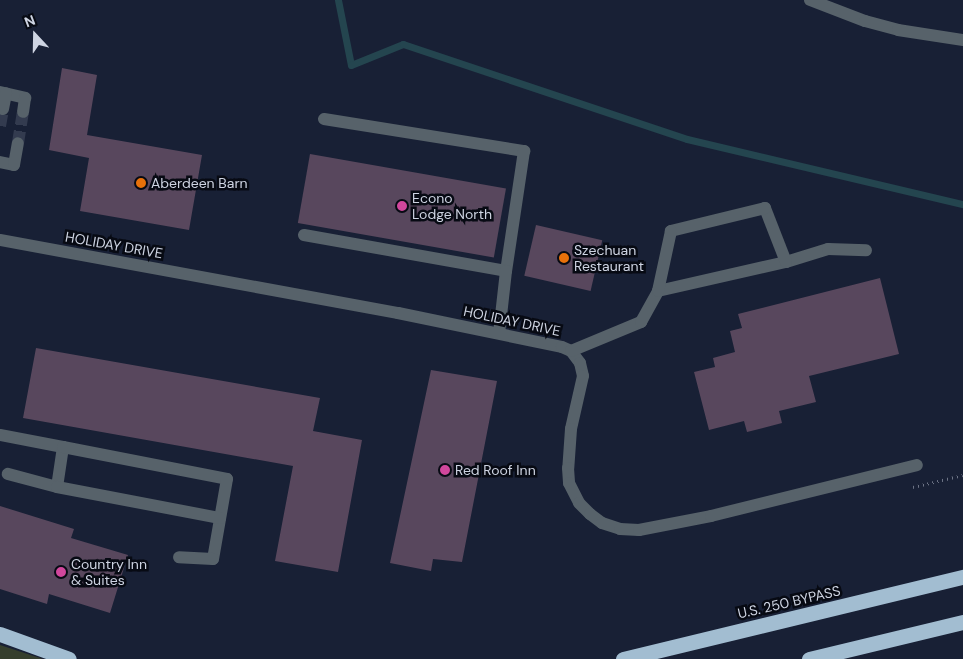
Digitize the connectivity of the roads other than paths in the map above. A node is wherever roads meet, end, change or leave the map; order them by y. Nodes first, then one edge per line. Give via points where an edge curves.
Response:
1 (810, 0) edge
2 (963, 40) edge
3 (3, 93) edge
4 (3, 109) dead end
5 (23, 112) tunnel mouth
6 (324, 119) dead end
7 (18, 143) tunnel mouth
8 (0, 162) edge
9 (304, 235) dead end
10 (0, 240) edge
11 (866, 250) dead end
12 (786, 262) junction
13 (506, 271) junction
14 (658, 291) junction
15 (499, 333) junction
16 (571, 352) junction
17 (0, 435) edge
18 (64, 447) junction
19 (917, 465) dead end
20 (8, 474) dead end
21 (57, 487) junction
22 (220, 518) junction
23 (179, 557) dead end
24 (963, 577) edge
25 (963, 622) edge
26 (0, 634) edge
27 (623, 658) edge
28 (69, 659) edge
29 (809, 659) edge

1 - 2 street via 865,22
3 - 4 street
3 - 5 street via 25,98
6 - 13 street via 524,151
7 - 8 street via 14,165
9 - 13 street
10 - 15 street, HOLIDAY DRIVE
11 - 12 street via 828,249
12 - 14 street
12 - 14 street via 766,208 672,231
13 - 15 street
14 - 16 street via 641,322
15 - 16 street, HOLIDAY DRIVE via 562,347
16 - 19 street, HOLIDAY DRIVE via 580,363 583,376 571,429 569,483 579,503 590,514 602,523 620,529 639,530 711,516
17 - 18 street
18 - 21 street
18 - 22 street via 227,479
20 - 21 street
21 - 22 street
22 - 23 street via 213,559
24 - 27 highway, U.S. 250 BYPASS
25 - 29 highway
26 - 28 highway

